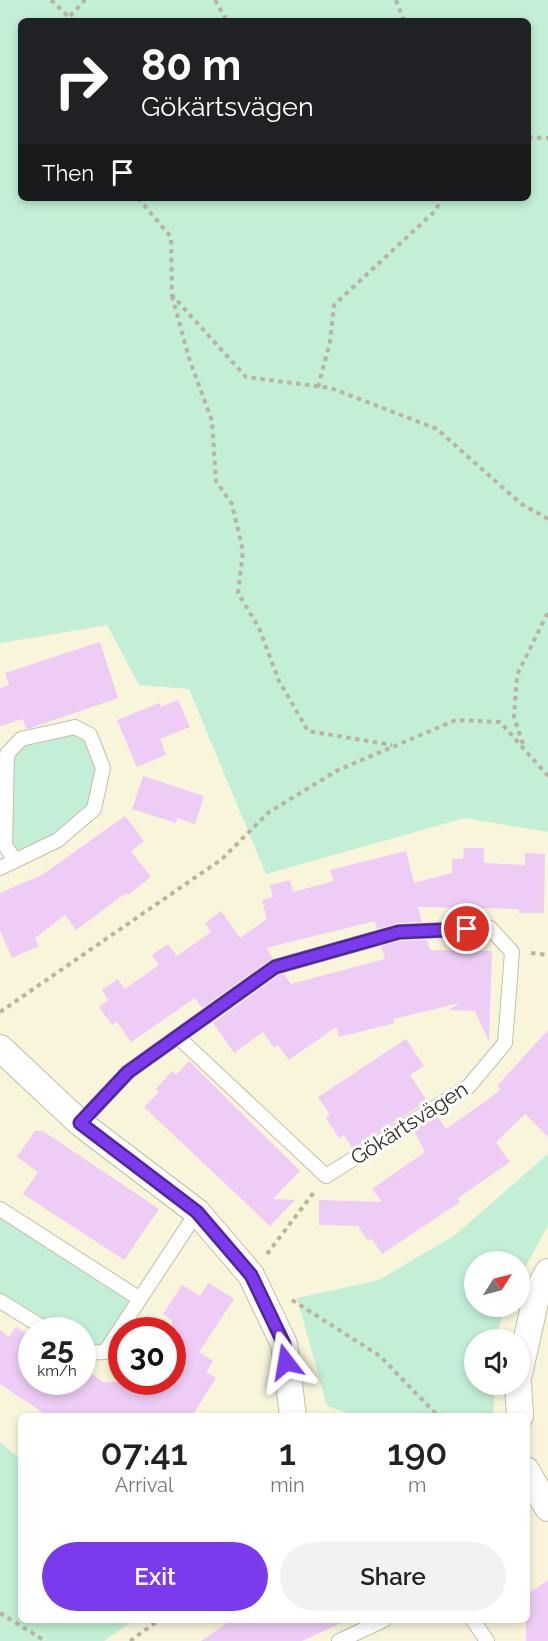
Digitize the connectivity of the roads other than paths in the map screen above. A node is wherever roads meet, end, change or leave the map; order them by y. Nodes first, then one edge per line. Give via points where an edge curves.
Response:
1 (15, 861) junction
2 (0, 868) edge
3 (178, 1037) junction
4 (0, 1048) edge
5 (80, 1123) junction
6 (0, 1209) edge
7 (197, 1212) junction
8 (548, 1272) edge
9 (140, 1299) junction
10 (0, 1301) edge
11 (26, 1317) edge
12 (529, 1329) edge
13 (96, 1352) edge
14 (519, 1395) edge
15 (293, 1413) edge
16 (520, 1413) edge
17 (530, 1477) edge
18 (548, 1508) edge
19 (366, 1623) edge
20 (475, 1623) edge
21 (339, 1641) edge
22 (487, 1641) edge

1 - 1 lane via 58,840 94,809 103,768 90,735 75,727 21,739 7,754 5,845
1 - 2 lane
3 - 3 lane, Gökärtsvägen via 326,1176 469,1086 505,1043 512,951 490,928 399,932 275,967
3 - 5 lane, Gökärtsvägen via 128,1072
4 - 5 street
5 - 7 street
6 - 9 lane
7 - 9 lane
7 - 15 street via 251,1275 284,1344
8 - 12 street via 537,1293
9 - 13 lane via 105,1352
10 - 11 lane
14 - 16 street
17 - 18 street
19 - 21 lane
20 - 22 lane

